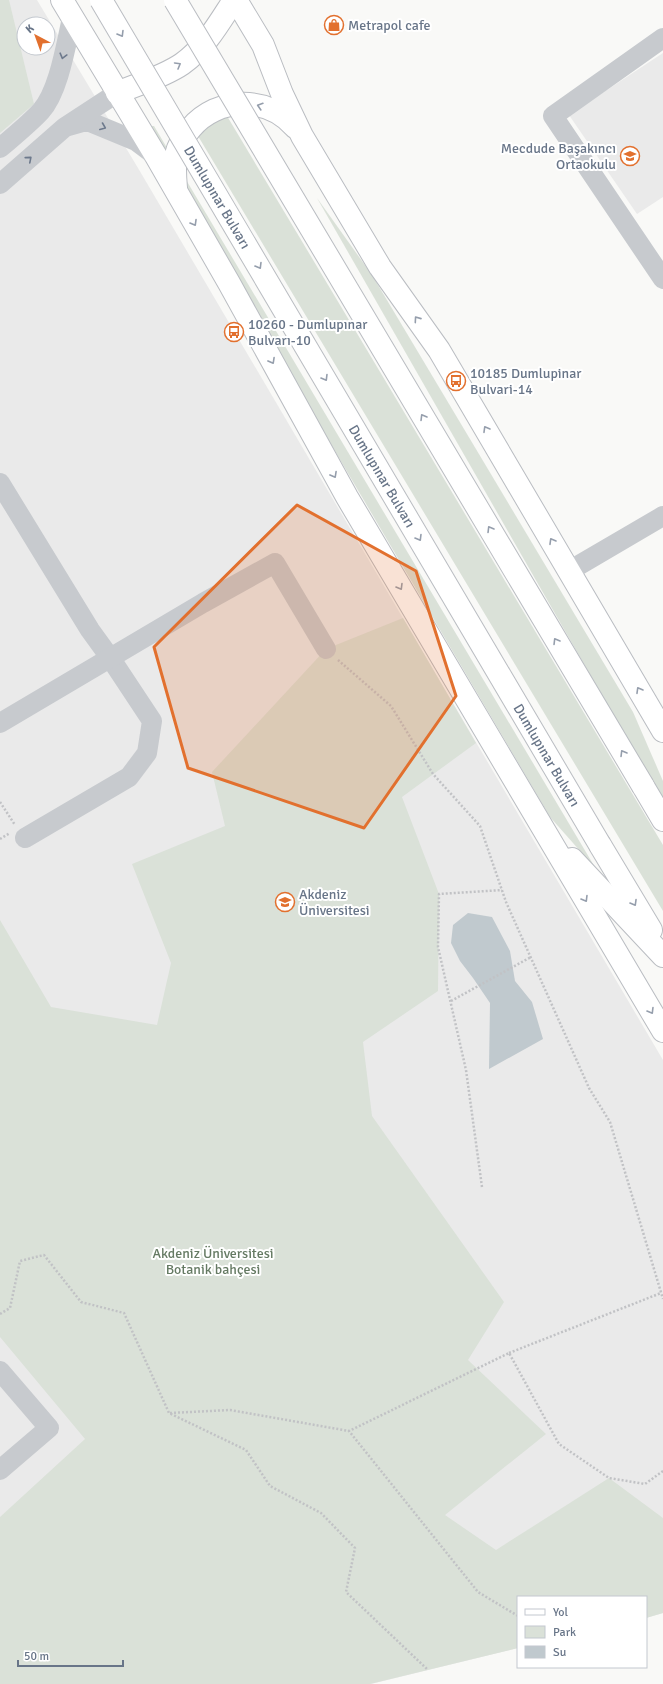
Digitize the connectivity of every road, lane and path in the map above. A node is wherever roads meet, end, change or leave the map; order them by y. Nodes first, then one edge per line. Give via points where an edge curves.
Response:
1 (101, 0) edge
2 (175, 0) edge
3 (235, 0) edge
4 (69, 6) edge
5 (663, 38) edge
6 (118, 93) junction
7 (65, 127) junction
8 (302, 136) junction
9 (0, 148) edge
10 (156, 156) junction
11 (0, 184) edge
12 (177, 193) junction
13 (663, 279) edge
14 (0, 483) edge
15 (663, 516) edge
16 (569, 571) junction
17 (326, 649) joint
18 (112, 659) junction
19 (0, 723) edge
20 (661, 730) edge
21 (0, 802) edge
22 (663, 820) edge
23 (544, 829) junction
24 (26, 838) joint
25 (502, 890) junction
26 (663, 951) edge
27 (663, 956) edge
28 (531, 957) junction
29 (450, 1001) junction
30 (663, 1031) edge
31 (482, 1187) dead end
32 (661, 1293) junction
33 (663, 1299) edge
34 (0, 1314) edge
35 (509, 1353) junction
36 (0, 1371) edge
37 (169, 1413) junction
38 (349, 1431) junction
39 (0, 1470) edge
40 (663, 1471) edge
41 (517, 1615) edge
42 (428, 1670) dead end

1 -> 26 main road, Dumlupınar Bulvarı, bridge
22 -> 2 main road, bridge
6 -> 3 main road via 167,72 191,57 214,32
3 - 8 main road via 263,45
4 - 6 main road
4 -> 9 street via 64,55 49,100 42,110
5 - 13 street via 553,116
6 - 7 street
6 - 10 main road
7 -> 10 street via 90,122 136,141
11 -> 7 street
8 -> 12 main road via 278,113 253,104 233,104 214,109 193,125 176,154 174,174
16 -> 8 main road via 439,350 380,267
10 - 12 main road
12 -> 23 main road via 347,497
14 - 18 street via 90,630
15 - 16 street
20 -> 16 main road
17 - 18 street via 275,563 203,603
17 - 25 path via 391,706 433,774 480,826
18 - 19 street
18 - 24 street via 152,721 147,753 129,777
21 - 24 path
23 - 27 main road
23 -> 30 main road
25 - 28 path
25 - 29 path via 439,894 438,948
28 - 29 path
28 - 32 path via 589,1088 610,1122
29 - 31 path via 466,1070
32 - 33 path
32 - 35 path
34 - 37 path via 10,1308 20,1261 44,1255 81,1302 124,1313
35 - 38 path
35 - 40 path via 559,1444 609,1478 645,1484
36 - 39 street via 49,1428
37 - 38 path via 230,1410
37 - 42 path via 246,1450 270,1486 321,1513 354,1548 346,1592
38 - 41 path via 478,1592

